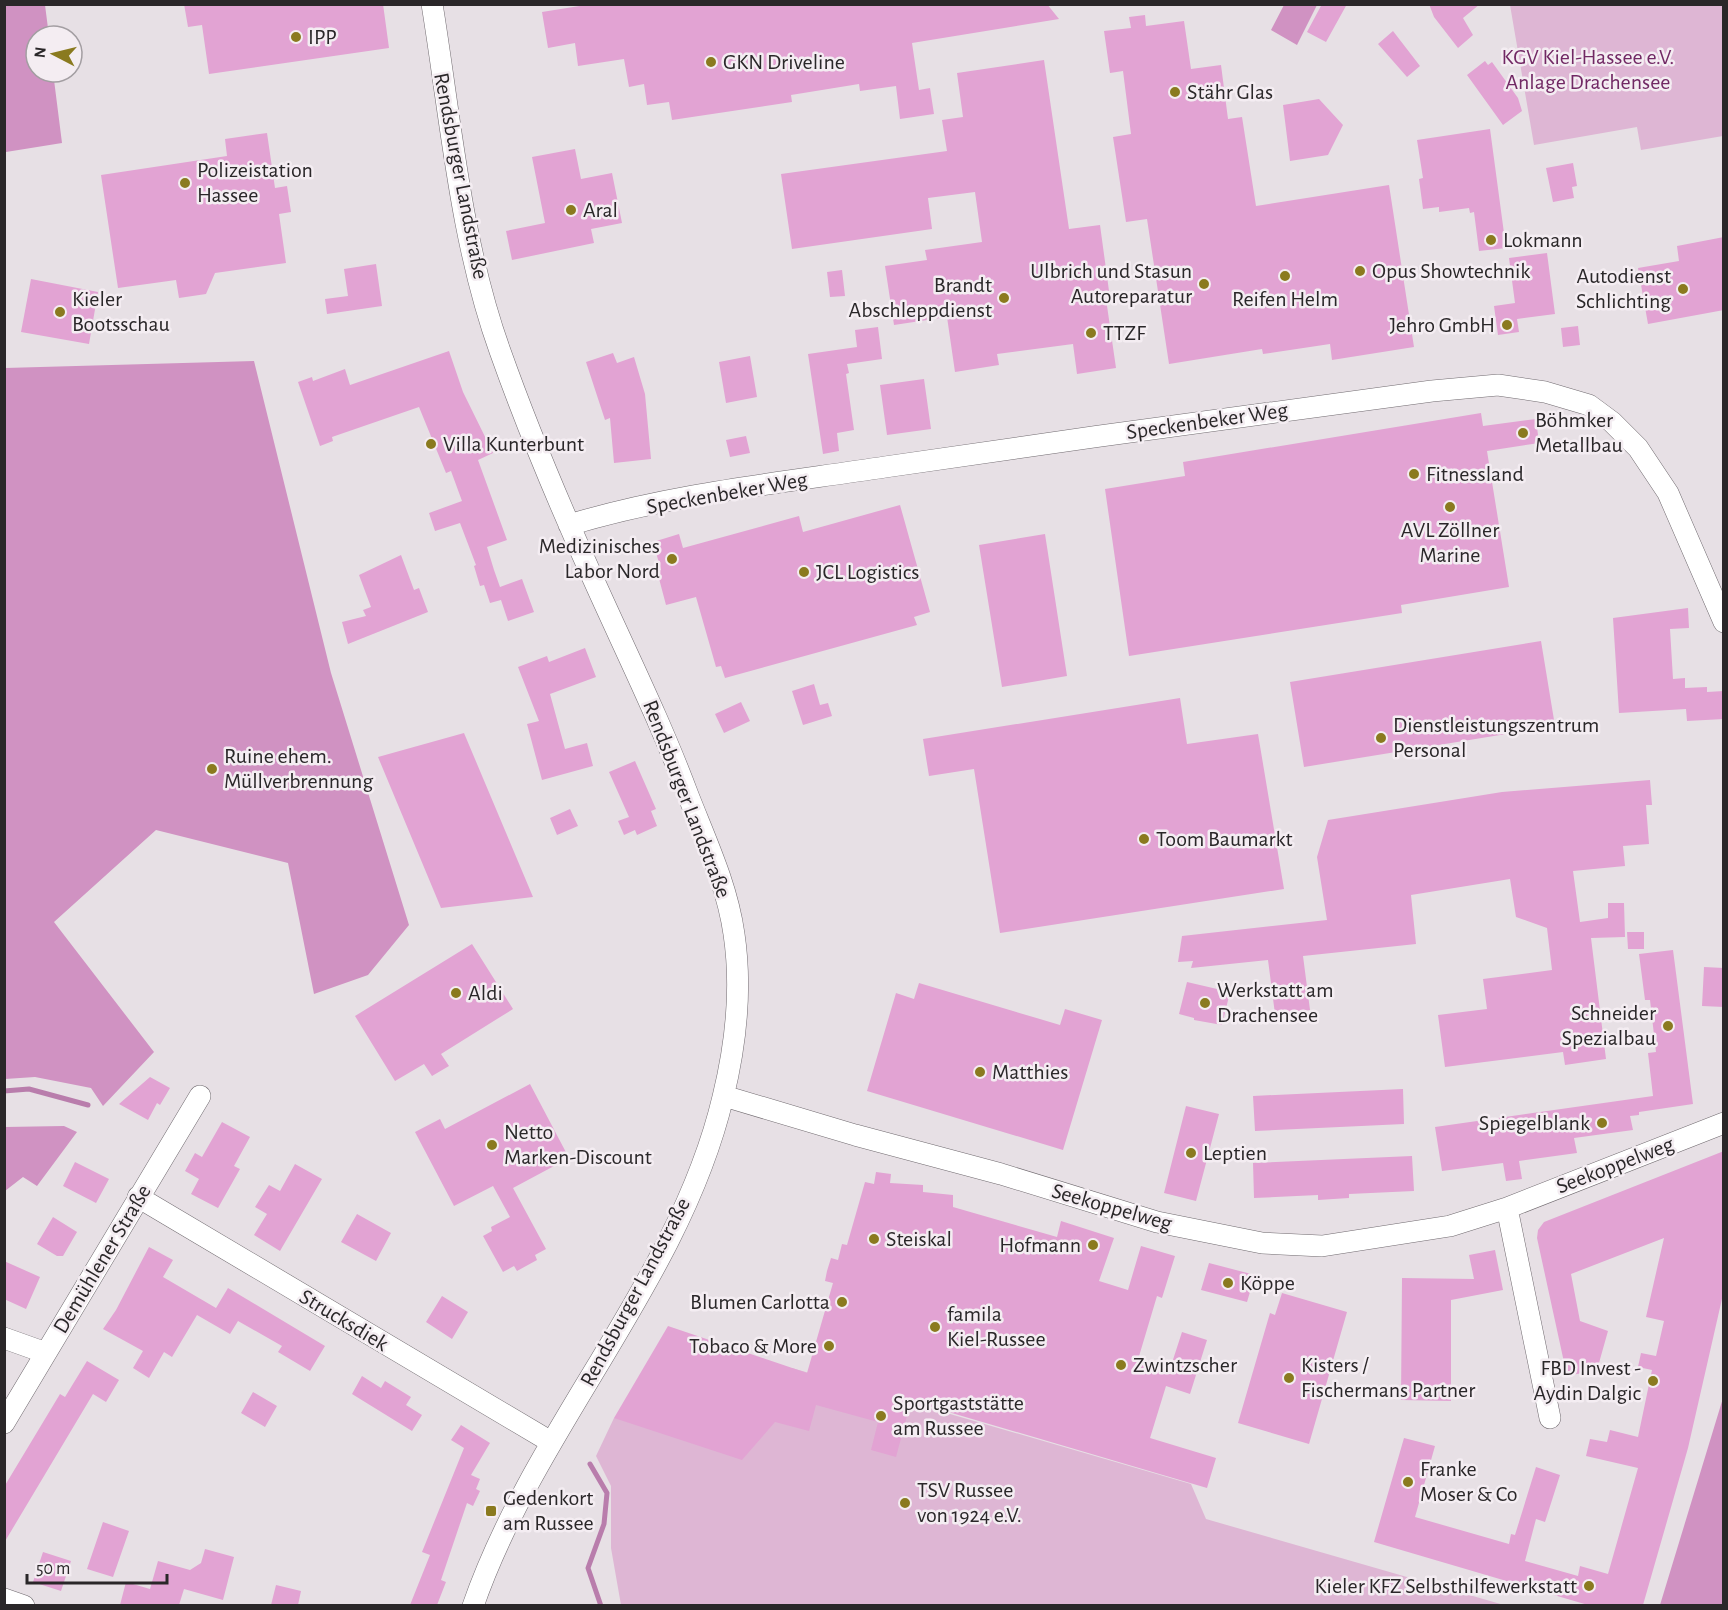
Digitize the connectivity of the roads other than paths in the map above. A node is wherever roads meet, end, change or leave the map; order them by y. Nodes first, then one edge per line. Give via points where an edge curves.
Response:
1 (432, 4) edge
2 (569, 525) junction
3 (1724, 622) edge
4 (200, 1096) dead end
5 (724, 1096) junction
6 (1724, 1123) edge
7 (138, 1197) junction
8 (1507, 1208) junction
9 (4, 1338) edge
10 (46, 1353) junction
11 (1550, 1419) dead end
12 (4, 1423) edge
13 (551, 1442) junction
14 (4, 1599) edge
15 (24, 1605) edge
16 (473, 1605) edge

1 - 2 street, Rendsburger Landstraße via 465,219 490,321
2 - 3 street, Speckenbeker Weg via 604,514 716,493 996,449 1498,385 1545,392 1589,405 1626,434 1668,493
2 - 5 street, Rendsburger Landstraße via 675,761 729,903 738,993
4 - 7 street, Demühlener Straße
5 - 8 street, Seekoppelweg via 1001,1174 1125,1214 1262,1243 1322,1246 1388,1238 1450,1226
5 - 13 street, Rendsburger Landstraße via 713,1135 679,1217 639,1294
6 - 8 street, Seekoppelweg
7 - 10 street, Demühlener Straße
7 - 13 street, Strucksdiek
8 - 11 street
9 - 10 street
10 - 12 street, Demühlener Straße
13 - 16 street, Rendsburger Landstraße via 508,1520
14 - 15 street

